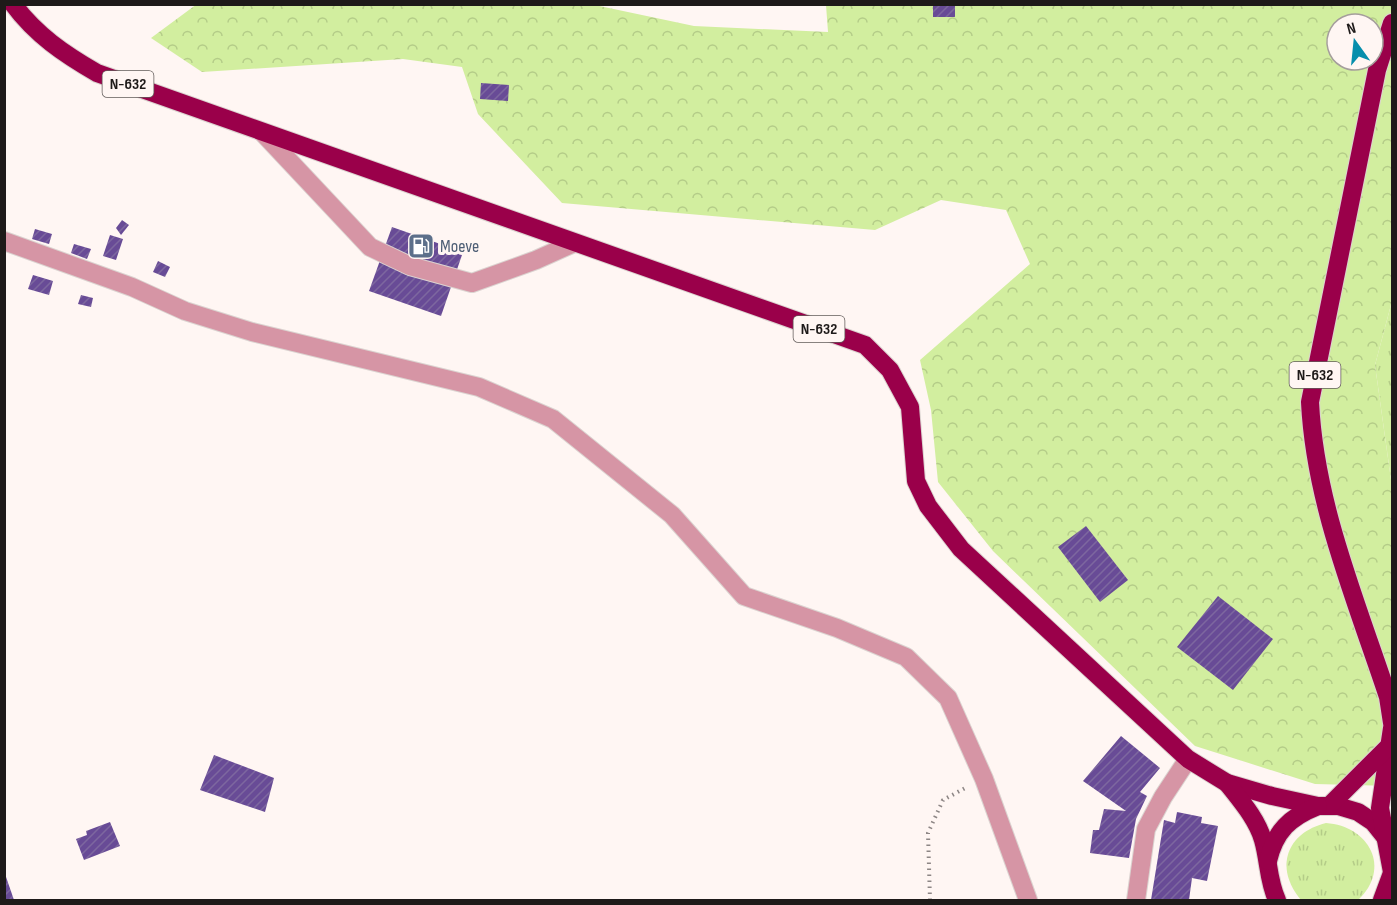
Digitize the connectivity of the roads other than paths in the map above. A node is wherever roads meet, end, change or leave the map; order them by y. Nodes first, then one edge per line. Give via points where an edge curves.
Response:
1 (13, 4) edge
2 (1392, 23) edge
3 (262, 132) junction
4 (4, 241) edge
5 (574, 243) junction
6 (1392, 723) edge
7 (1392, 728) edge
8 (1388, 747) junction
9 (1188, 759) junction
10 (1227, 783) junction
11 (1324, 806) junction
12 (1389, 846) edge
13 (1267, 865) junction
14 (1392, 873) edge
15 (1392, 896) edge
16 (1028, 900) edge
17 (1136, 900) edge
18 (1277, 900) edge
19 (1382, 900) edge
20 (1387, 900) edge

1 - 3 highway, N-632 via 27,23 62,53 97,73
2 - 6 highway, N-632 via 1377,70 1310,402 1312,446 1324,503 1388,697
3 - 5 highway, N-632
3 - 5 street via 370,248 410,266 471,283
4 - 16 street via 132,287 184,311 252,332 479,387 553,419 672,515 744,596 906,657 948,698 984,779
5 - 9 highway, N-632 via 865,345 890,370 910,407 916,481 928,506 961,549
7 - 8 highway
8 - 11 highway
8 - 12 highway via 1380,808
9 - 10 highway, N-632
9 - 17 street via 1146,829
10 - 11 highway
10 - 13 highway via 1263,839
11 - 12 highway via 1358,812 1373,822
11 - 13 highway via 1299,813 1284,826 1272,844
12 - 14 highway
13 - 18 highway
14 - 19 highway
15 - 20 street

